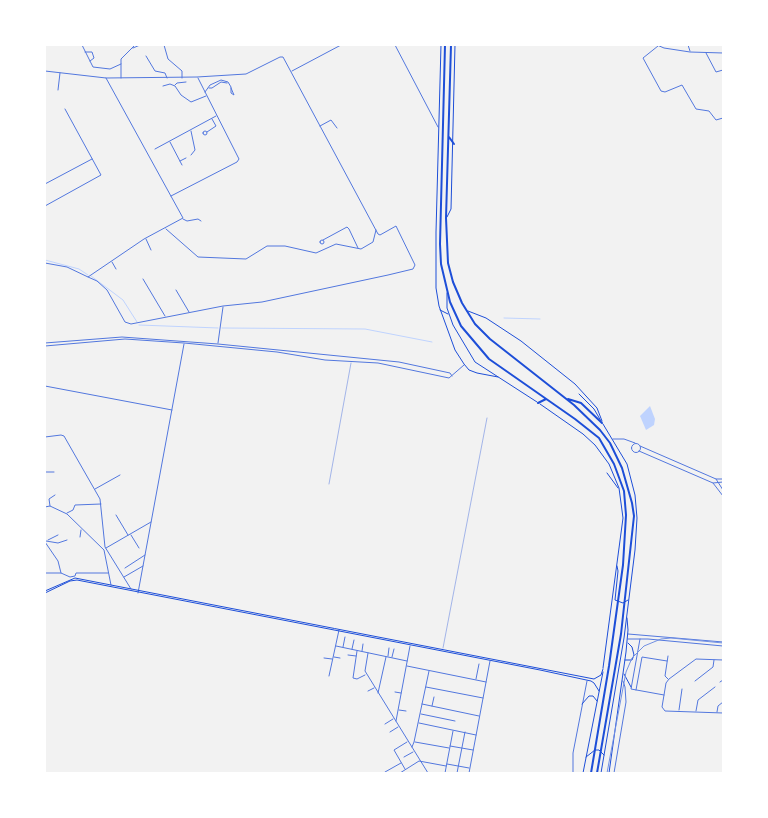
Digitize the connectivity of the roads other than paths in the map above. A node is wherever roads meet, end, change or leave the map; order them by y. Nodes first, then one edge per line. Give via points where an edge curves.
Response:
1 (82, 45) edge
2 (135, 45) edge
3 (140, 45) edge
4 (164, 45) edge
5 (341, 45) edge
6 (395, 45) edge
7 (441, 45) edge
8 (445, 45) edge
9 (451, 45) edge
10 (455, 45) edge
11 (688, 45) edge
12 (658, 46) edge
13 (133, 48) junction
14 (85, 52) junction
15 (690, 52) junction
16 (706, 52) junction
17 (723, 53) edge
18 (146, 56) dead end
19 (90, 61) junction
20 (121, 64) junction
21 (723, 70) edge
22 (45, 71) edge
23 (291, 72) junction
24 (60, 73) junction
25 (198, 77) junction
26 (106, 78) junction
27 (121, 78) junction
28 (182, 78) junction
29 (167, 79) junction
30 (186, 82) dead end
31 (229, 84) junction
32 (163, 86) dead end
33 (175, 86) junction
34 (208, 88) junction
35 (231, 88) dead end
36 (58, 90) dead end
37 (205, 92) junction
38 (206, 96) junction
39 (65, 109) dead end
40 (216, 116) junction
41 (723, 118) edge
42 (212, 119) junction
43 (320, 126) junction
44 (438, 127) junction
45 (336, 128) dead end
46 (191, 130) junction
47 (207, 132) dead end
48 (448, 136) junction
49 (170, 141) junction
50 (454, 144) junction
51 (155, 149) dead end
52 (191, 155) dead end
53 (186, 158) dead end
54 (93, 159) junction
55 (180, 161) junction
56 (182, 165) dead end
57 (45, 184) edge
58 (171, 196) junction
59 (45, 206) edge
60 (183, 218) junction
61 (446, 218) junction
62 (201, 221) dead end
63 (166, 228) junction
64 (376, 230) junction
65 (146, 239) junction
66 (323, 240) dead end
67 (359, 249) junction
68 (151, 250) dead end
69 (112, 262) junction
70 (45, 263) edge
71 (116, 269) dead end
72 (88, 277) junction
73 (143, 279) dead end
74 (45, 290) edge
75 (176, 290) dead end
76 (447, 293) junction
77 (223, 306) junction
78 (45, 309) edge
79 (440, 310) junction
80 (467, 311) junction
81 (189, 313) junction
82 (449, 314) junction
83 (165, 317) junction
84 (185, 342) junction
85 (218, 344) junction
86 (45, 345) edge
87 (352, 362) junction
88 (464, 364) junction
89 (452, 376) junction
90 (499, 378) junction
91 (45, 386) edge
92 (579, 394) dead end
93 (546, 399) junction
94 (567, 399) junction
95 (538, 403) junction
96 (172, 410) junction
97 (487, 418) dead end
98 (602, 423) junction
99 (45, 437) edge
100 (613, 439) junction
101 (636, 443) junction
102 (640, 446) junction
103 (639, 450) junction
104 (45, 472) edge
105 (54, 472) dead end
106 (607, 473) dead end
107 (120, 475) dead end
108 (716, 479) junction
109 (723, 479) edge
110 (718, 482) junction
111 (723, 482) edge
112 (713, 483) junction
113 (328, 484) dead end
114 (619, 488) junction
115 (95, 490) junction
116 (723, 490) edge
117 (55, 495) dead end
118 (723, 496) edge
119 (101, 504) junction
120 (50, 506) junction
121 (45, 507) edge
122 (67, 514) junction
123 (116, 515) dead end
124 (151, 522) junction
125 (81, 529) junction
126 (131, 534) junction
127 (58, 535) dead end
128 (129, 536) junction
129 (80, 537) dead end
130 (67, 540) dead end
131 (48, 541) junction
132 (45, 542) edge
133 (139, 548) dead end
134 (105, 549) junction
135 (145, 555) junction
136 (616, 564) junction
137 (143, 566) junction
138 (126, 568) dead end
139 (45, 573) edge
140 (61, 573) junction
141 (109, 573) junction
142 (124, 577) junction
143 (111, 585) junction
144 (131, 589) junction
145 (138, 590) junction
146 (45, 592) edge
147 (138, 593) junction
148 (629, 598) junction
149 (627, 617) junction
150 (339, 630) junction
151 (628, 634) junction
152 (632, 634) junction
153 (345, 637) dead end
154 (628, 639) junction
155 (634, 639) junction
156 (640, 639) junction
157 (354, 640) dead end
158 (723, 642) edge
159 (627, 643) junction
160 (362, 644) dead end
161 (336, 646) junction
162 (410, 646) junction
163 (723, 646) edge
164 (343, 648) junction
165 (389, 648) dead end
166 (394, 649) dead end
167 (352, 650) junction
168 (443, 650) junction
169 (357, 651) junction
170 (362, 652) junction
171 (368, 653) junction
172 (348, 655) dead end
173 (357, 656) junction
174 (668, 656) dead end
175 (387, 657) junction
176 (324, 658) dead end
177 (333, 658) junction
178 (340, 658) dead end
179 (392, 658) junction
180 (714, 659) junction
181 (625, 660) junction
182 (723, 660) edge
183 (408, 661) junction
184 (490, 661) junction
185 (667, 661) junction
186 (329, 663) dead end
187 (332, 664) junction
188 (479, 664) dead end
189 (407, 666) junction
190 (603, 669) junction
191 (429, 671) junction
192 (366, 674) junction
193 (624, 674) junction
194 (329, 676) dead end
195 (476, 680) junction
196 (622, 680) junction
197 (668, 680) junction
198 (723, 680) edge
199 (587, 681) junction
200 (695, 681) dead end
201 (486, 682) junction
202 (720, 682) dead end
203 (425, 687) junction
204 (631, 687) junction
205 (715, 687) dead end
206 (374, 688) junction
207 (682, 689) dead end
208 (599, 690) junction
209 (636, 690) junction
210 (368, 691) dead end
211 (395, 692) dead end
212 (401, 693) junction
213 (378, 694) junction
214 (665, 695) junction
215 (434, 696) dead end
216 (484, 698) junction
217 (598, 701) junction
218 (723, 702) edge
219 (422, 704) junction
220 (582, 704) junction
221 (432, 706) junction
222 (398, 710) junction
223 (406, 711) dead end
224 (679, 711) junction
225 (696, 712) junction
226 (717, 713) junction
227 (723, 713) edge
228 (420, 714) junction
229 (480, 716) junction
230 (394, 719) junction
231 (455, 721) dead end
232 (396, 722) junction
233 (418, 723) junction
234 (385, 724) dead end
235 (399, 727) junction
236 (454, 730) junction
237 (390, 732) dead end
238 (464, 732) junction
239 (476, 735) junction
240 (408, 742) junction
241 (414, 742) junction
242 (450, 746) junction
243 (411, 748) junction
244 (450, 748) junction
245 (462, 748) junction
246 (473, 750) junction
247 (413, 752) junction
248 (604, 756) junction
249 (404, 757) dead end
250 (586, 758) junction
251 (420, 761) junction
252 (402, 762) junction
253 (446, 765) junction
254 (458, 766) junction
255 (470, 768) junction
256 (406, 770) junction
257 (385, 772) dead end
258 (403, 772) edge
259 (400, 773) edge
260 (428, 773) edge
261 (445, 773) edge
262 (457, 773) edge
263 (469, 773) edge
264 (572, 773) edge
265 (583, 773) edge
266 (591, 773) edge
267 (597, 773) edge
268 (601, 773) edge
269 (609, 773) edge
270 (614, 773) edge

1 - 14 street
2 - 13 street
3 - 13 street
4 - 28 street via 168,59 182,71
5 - 23 street
6 - 44 street
7 - 44 main road
8 - 76 highway via 440,244
9 - 48 highway
10 - 50 main road
11 - 15 street
12 - 15 street
12 - 41 street via 643,58 662,92 682,85 696,109 709,111 716,120
13 - 20 street via 122,58
14 - 19 street
14 - 19 street via 92,52 94,58
15 - 16 street
16 - 17 street
16 - 21 street via 716,72
18 - 29 street via 155,71 165,73
19 - 20 street via 93,67 106,69
20 - 27 street
22 - 24 street
23 - 25 street via 282,56 246,74
23 - 43 street
24 - 26 street
24 - 36 street
25 - 28 street
25 - 37 street
26 - 27 street
26 - 58 street
27 - 29 street
28 - 29 street
30 - 33 street via 177,83
31 - 34 street via 221,82
31 - 34 street via 221,80
31 - 35 street
32 - 33 street
33 - 38 street via 180,95 191,102
34 - 37 street
37 - 38 street
38 - 40 street
39 - 54 street
40 - 42 street
40 - 58 street via 239,157 238,161
42 - 46 street
42 - 47 street via 216,126
43 - 45 street via 331,120
43 - 64 street
44 - 79 main road via 435,271
46 - 49 street
46 - 52 street via 195,150
48 - 50 highway
48 - 61 highway
49 - 51 street
49 - 55 street
50 - 61 main road via 451,209
53 - 55 street
54 - 57 street
54 - 59 street via 101,175
55 - 56 street
58 - 60 street
60 - 62 street via 187,221
60 - 63 street
61 - 80 highway via 448,263 453,282
63 - 65 street
63 - 67 street via 199,257 246,259 270,246 285,246 316,253 336,244
64 - 67 street via 373,242
64 - 77 street via 380,235 396,226 415,268 262,302
65 - 68 street
65 - 69 street
66 - 67 street via 347,227
69 - 71 street
69 - 72 street
70 - 72 street
72 - 83 street via 107,290 128,323
73 - 83 street
74 - 78 main road
75 - 81 street
76 - 82 main road
76 - 93 highway via 461,326 489,359
77 - 81 street
77 - 85 street
79 - 82 main road
79 - 88 main road via 454,348
80 - 94 highway via 475,324 490,339
80 - 98 main road via 486,318 504,329 575,384 597,408
81 - 83 street
82 - 90 main road via 475,362
84 - 85 street
84 - 86 street via 122,337
84 - 87 street
84 - 96 street
85 - 89 street via 399,362
87 - 89 street via 400,367 449,378
87 - 113 lane
88 - 89 street
88 - 90 main road via 469,370
90 - 95 main road
91 - 96 street
92 - 98 main road via 594,409
93 - 95 highway
93 - 266 highway via 599,438 614,464 626,504 623,565
94 - 98 highway via 581,403
94 - 267 highway via 610,443 622,468 634,516 621,634
95 - 114 main road via 583,434 609,464
96 - 124 street
97 - 168 lane
98 - 100 main road
99 - 115 street via 64,436
100 - 101 street
100 - 148 main road via 627,464 636,502 635,550
101 - 102 street
101 - 103 street via 632,450
102 - 103 street
102 - 108 street
103 - 112 street
104 - 105 street
106 - 114 main road
107 - 115 street
108 - 109 street
108 - 110 street
110 - 111 street
110 - 112 street
110 - 116 street
112 - 118 street
114 - 136 main road via 622,518
115 - 119 street
117 - 120 street via 49,499
119 - 122 street via 75,505
119 - 134 street
120 - 121 street
120 - 122 street
122 - 125 street
123 - 128 street
124 - 126 street
124 - 135 street
125 - 129 street
125 - 134 street
126 - 128 street
126 - 133 street
127 - 131 street
128 - 134 street
130 - 131 street via 58,544
131 - 132 street
132 - 140 street via 58,561
134 - 141 street
134 - 142 street
135 - 137 street
135 - 138 street
136 - 148 main road via 616,601 624,603
136 - 190 main road
137 - 142 street
137 - 145 street
139 - 140 street
140 - 141 street via 70,577 76,573
141 - 143 street
142 - 144 street
143 - 144 main road
143 - 146 main road via 72,578
144 - 145 main road
145 - 147 street
145 - 150 main road
146 - 147 main road via 73,580
147 - 150 main road
148 - 149 main road
149 - 151 main road
149 - 248 main road
150 - 161 street
150 - 162 main road
150 - 168 main road
151 - 152 street
151 - 154 main road
152 - 155 street
152 - 158 street
153 - 164 street
154 - 155 street
154 - 159 main road
155 - 156 street
156 - 163 street
156 - 204 street
157 - 167 street
159 - 181 main road
159 - 181 main road via 632,647 634,655 632,660
160 - 170 street
161 - 164 street
161 - 177 street
162 - 183 street
162 - 184 main road
164 - 167 street
165 - 175 street
166 - 179 street
167 - 169 street
168 - 190 main road via 594,679 601,675
169 - 170 street
169 - 173 street
170 - 171 street
171 - 175 street
171 - 192 street via 364,669
172 - 173 street
173 - 192 street via 353,678 357,679
174 - 185 street
175 - 179 street
175 - 213 street
176 - 177 street
177 - 178 street
177 - 187 street
179 - 183 street
180 - 182 street
180 - 197 street via 696,659
180 - 200 street via 713,667
181 - 193 main road
183 - 189 street
184 - 199 main road
184 - 201 street
185 - 197 street via 665,676
185 - 209 street via 642,657
186 - 187 street
187 - 194 street
188 - 195 street
189 - 191 street
189 - 212 street
190 - 208 main road
191 - 195 street
191 - 203 street
192 - 206 street
193 - 196 main road
193 - 204 main road
195 - 201 street
196 - 269 main road
196 - 270 street via 626,702
197 - 214 street
198 - 202 street
199 - 208 main road via 594,683
199 - 220 street
201 - 216 street
203 - 216 street
203 - 219 street
204 - 209 street
205 - 225 street via 698,700
206 - 210 street
206 - 213 street
207 - 224 street
208 - 217 main road
209 - 214 street
211 - 212 street
212 - 222 street
213 - 230 street
214 - 224 street via 663,710
215 - 221 street
216 - 229 street
217 - 220 main road via 589,696
217 - 250 main road
218 - 226 street via 718,706
219 - 221 street
219 - 228 street
220 - 264 street
221 - 229 street
222 - 223 street
222 - 232 street
224 - 225 street
225 - 226 street
226 - 227 street
228 - 231 street
228 - 233 street
229 - 239 street
230 - 232 street
230 - 234 street
232 - 235 street
233 - 236 street
233 - 241 street
235 - 237 street
235 - 240 street
236 - 238 street
236 - 242 street
238 - 239 street
238 - 245 street
239 - 246 street
240 - 243 street
240 - 252 street via 394,750
241 - 243 street
241 - 244 street
242 - 244 street
242 - 245 street
243 - 247 street
244 - 253 street
245 - 246 street
245 - 254 street
246 - 255 street
247 - 249 street
247 - 251 street
248 - 250 main road via 595,750
248 - 268 main road
250 - 265 main road
251 - 253 street
251 - 256 street
251 - 260 street
252 - 256 street
252 - 257 street
253 - 254 street
253 - 261 street
254 - 255 street
254 - 262 street
255 - 263 street
256 - 258 street
258 - 259 street

